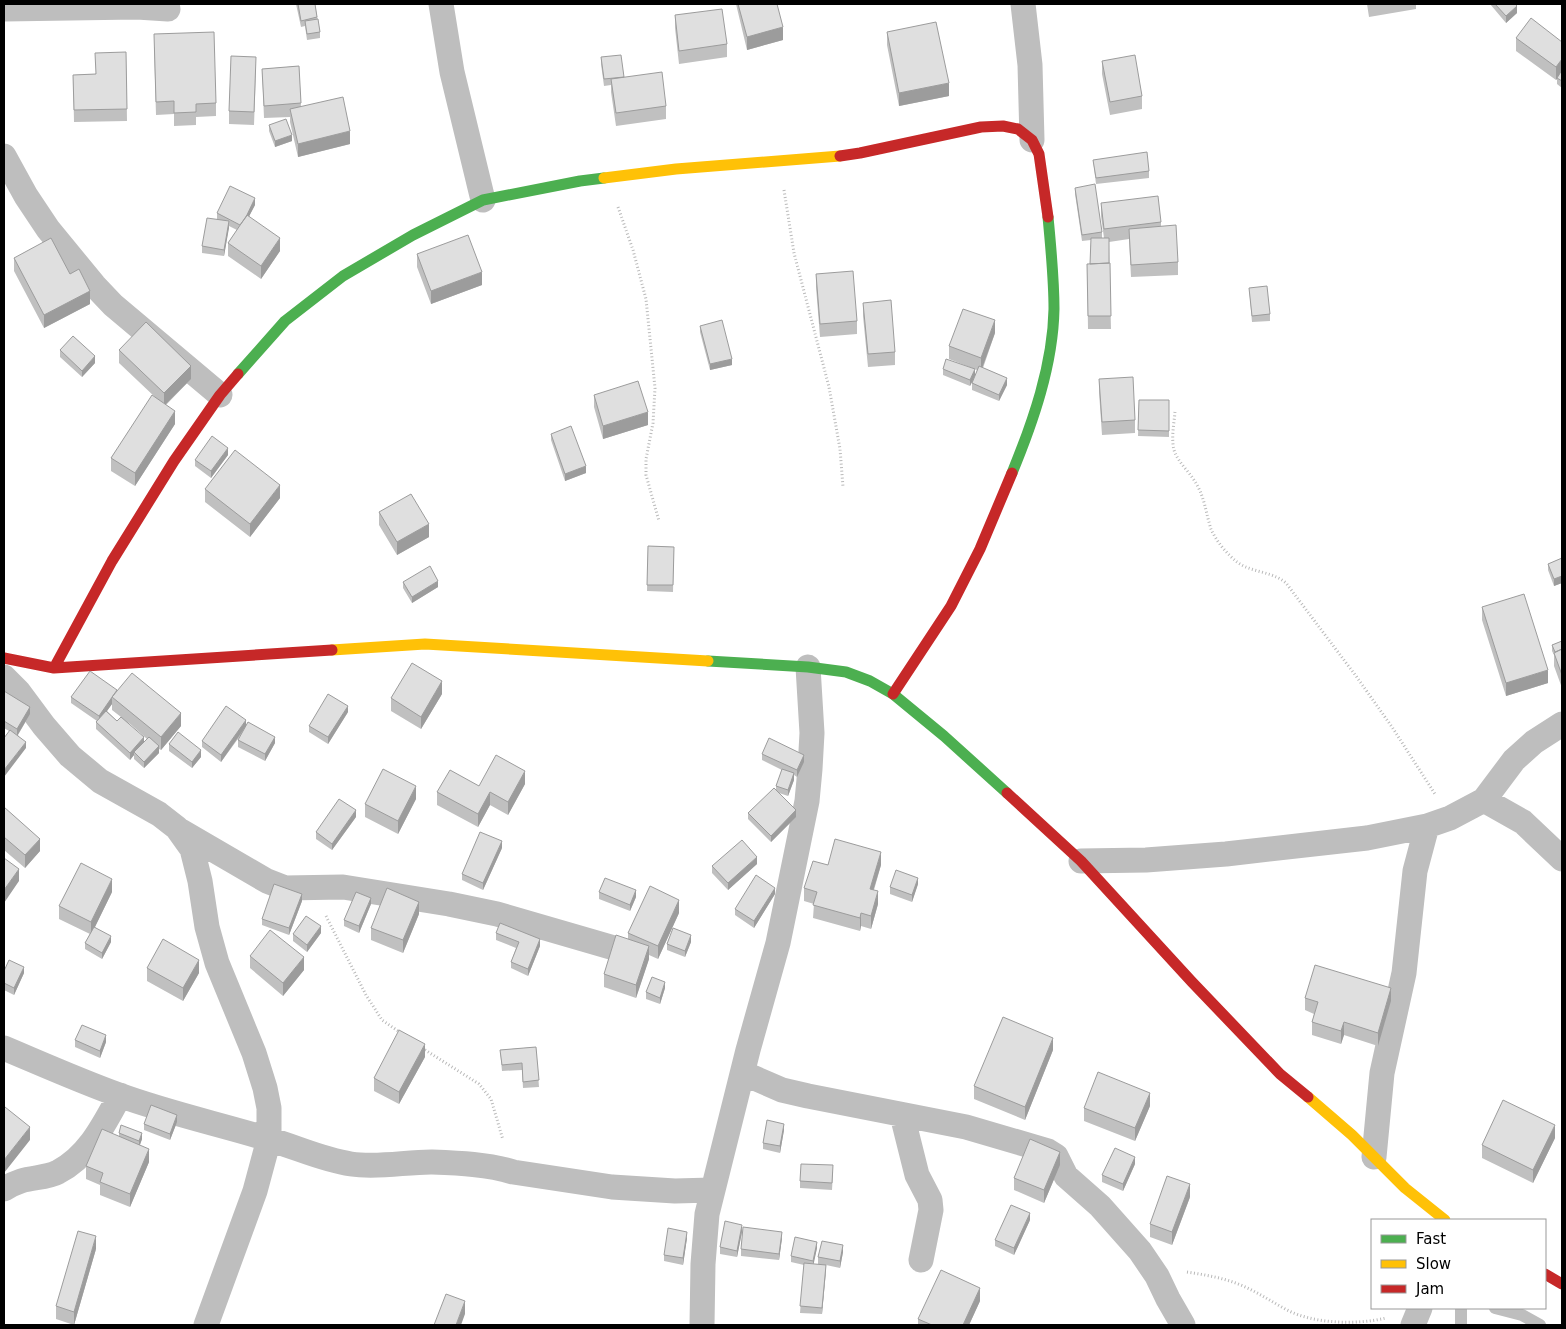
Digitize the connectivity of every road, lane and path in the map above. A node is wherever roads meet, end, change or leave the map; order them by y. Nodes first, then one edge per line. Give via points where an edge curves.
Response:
1 (442, 4) edge
2 (1023, 4) edge
3 (4, 9) edge
4 (168, 9) dead end
5 (1032, 140) junction
6 (4, 156) edge
7 (779, 160) junction
8 (608, 178) junction
9 (483, 200) junction
10 (220, 395) junction
11 (1175, 412) dead end
12 (843, 487) dead end
13 (659, 521) dead end
14 (4, 658) edge
15 (808, 667) junction
16 (54, 668) junction
17 (4, 677) edge
18 (893, 694) junction
19 (1562, 724) edge
20 (1484, 800) junction
21 (1450, 818) junction
22 (1427, 826) junction
23 (177, 828) junction
24 (1562, 859) edge
25 (1081, 861) junction
26 (312, 888) junction
27 (614, 948) edge
28 (402, 1034) edge
29 (416, 1044) edge
30 (4, 1048) edge
31 (743, 1073) junction
32 (120, 1095) junction
33 (902, 1115) junction
34 (269, 1139) junction
35 (1374, 1157) junction
36 (513, 1172) junction
37 (4, 1189) edge
38 (712, 1190) junction
39 (1443, 1219) edge
40 (921, 1260) dead end
41 (1150, 1264) junction
42 (1546, 1275) edge
43 (1562, 1284) edge
44 (1461, 1309) edge
45 (1499, 1309) edge
46 (1417, 1315) edge
47 (206, 1325) edge
48 (702, 1325) edge
49 (1183, 1325) edge
50 (1461, 1325) edge
51 (1540, 1325) edge

1 - 9 street via 452,72
2 - 5 street via 1030,65
3 - 4 street
5 - 7 street via 1018,129 981,127 860,153
5 - 18 street via 1041,162 1048,212 1054,310 1050,354 1019,456 980,550 951,606
6 - 10 street via 48,229 94,285 113,305
7 - 8 street
7 - 12 path via 794,253 829,387
8 - 9 street
8 - 13 path via 646,299 655,388 646,475
9 - 10 street via 413,235 343,276 285,321
10 - 16 street via 174,461 112,561
11 - 21 path via 1174,450 1204,497 1218,542 1238,562 1286,583 1377,705
14 - 16 street
15 - 16 street via 425,644
15 - 18 street via 846,672
15 - 31 street via 812,733 807,801 778,943
17 - 23 street via 70,756 100,781 159,814
18 - 25 street
19 - 20 street via 1514,760
20 - 21 street
20 - 24 street via 1523,822
21 - 22 street
22 - 25 street via 1367,838 1226,854
22 - 35 street via 1414,871 1404,973 1382,1073
23 - 26 street via 268,881 285,888
23 - 34 street via 192,849 218,963 265,1088
25 - 35 street via 1280,1074
26 - 27 street via 342,887 458,906
26 - 28 path via 366,995 382,1020
29 - 36 path via 479,1084 491,1100
30 - 32 street
31 - 33 street via 782,1090
31 - 38 street
32 - 34 street
32 - 37 street via 80,1156 58,1172 22,1180
33 - 40 street via 917,1175 930,1200
33 - 41 street via 938,1120 1048,1151 1056,1156 1066,1176 1121,1228
34 - 36 street via 320,1157 352,1164 431,1162
34 - 47 street via 255,1191
35 - 39 street
36 - 38 street via 612,1187
38 - 48 street via 705,1234
41 - 46 path via 1227,1280 1304,1317 1361,1322
41 - 49 street
42 - 43 street
44 - 50 lane
45 - 51 lane via 1522,1315

